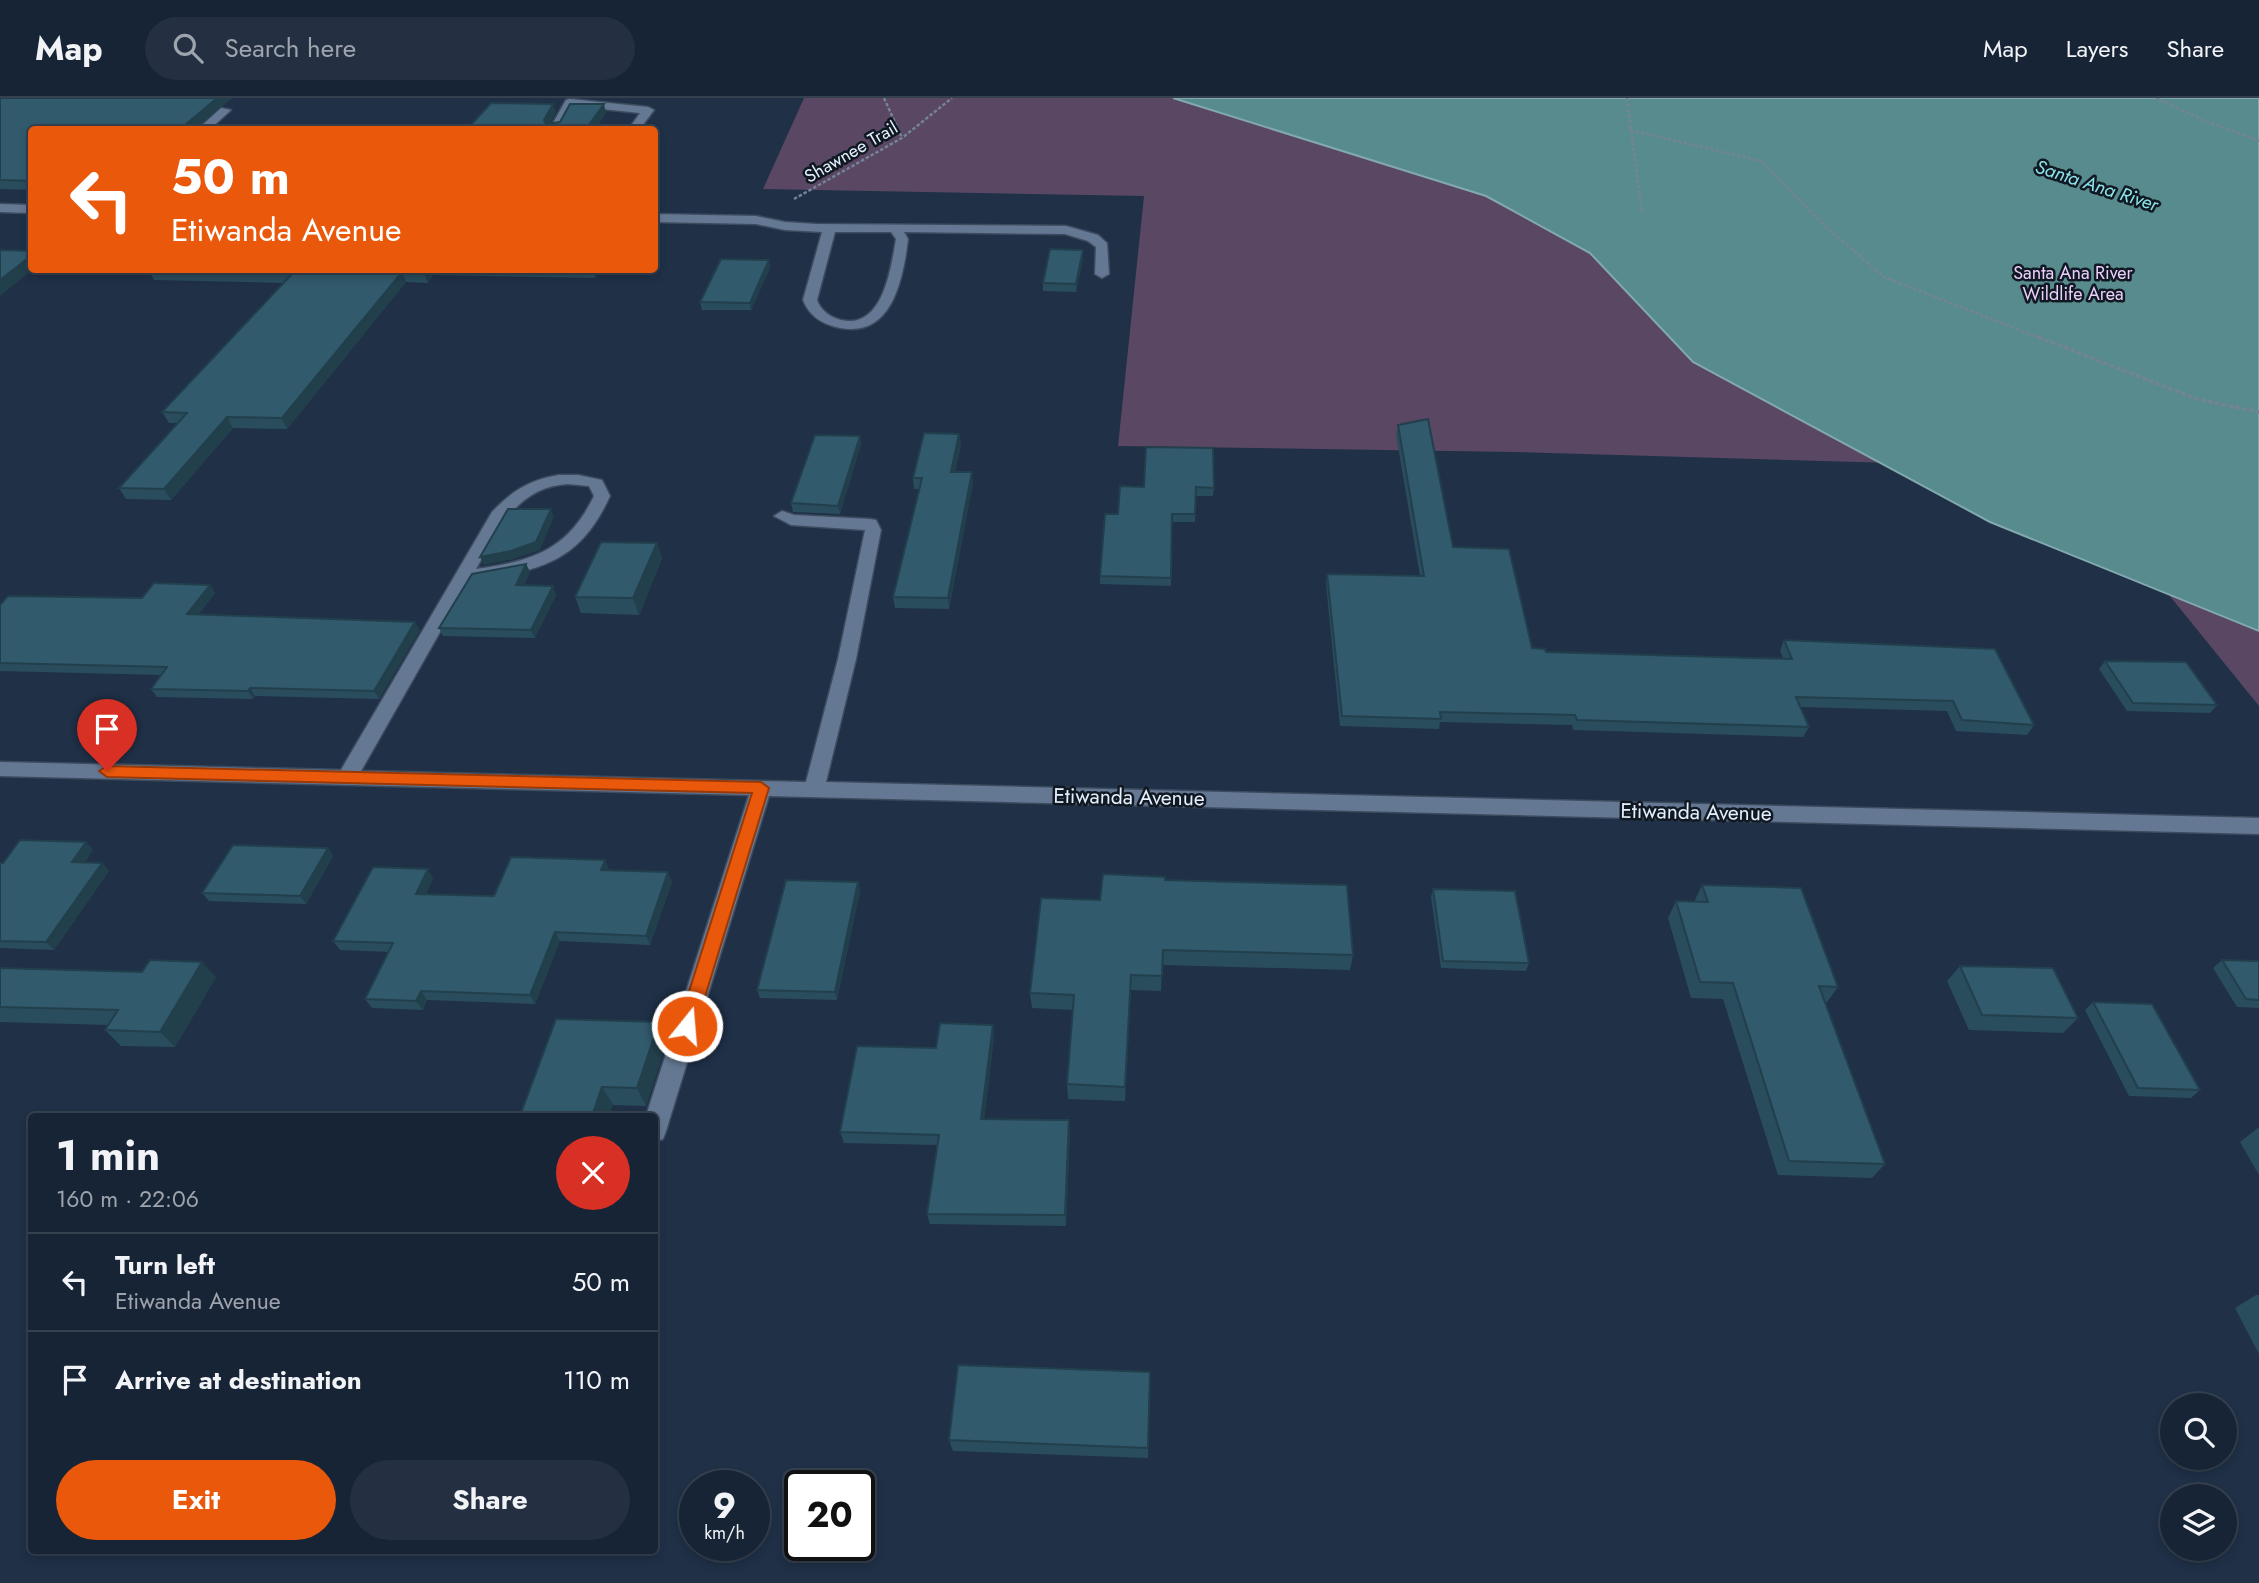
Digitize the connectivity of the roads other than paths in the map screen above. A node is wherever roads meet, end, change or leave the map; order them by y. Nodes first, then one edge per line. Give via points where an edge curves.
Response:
1 (225, 110) dead end
2 (207, 126) edge
3 (556, 126) edge
4 (637, 126) edge
5 (0, 208) edge
6 (28, 208) edge
7 (658, 218) edge
8 (830, 228) junction
9 (895, 229) junction
10 (1102, 274) dead end
11 (782, 516) dead end
12 (463, 576) junction
13 (0, 769) edge
14 (347, 777) junction
15 (761, 788) junction
16 (814, 789) junction
17 (2259, 826) edge
18 (658, 1119) edge

1 - 2 street
3 - 4 street via 570,102 648,110
5 - 6 street
7 - 8 street via 756,220
8 - 9 street
8 - 9 street via 817,260 810,299 816,313 828,321 849,325 875,319 882,307 900,257 902,239
9 - 10 street via 1066,230 1093,238 1102,246
11 - 16 street via 870,524 873,530
12 - 12 street via 498,516 523,492 549,482 579,478 596,482 602,496 597,508 565,549 534,565
12 - 14 street
13 - 14 street, Etiwanda Avenue
14 - 15 street, Etiwanda Avenue
15 - 16 street, Etiwanda Avenue
15 - 18 street
16 - 17 street, Etiwanda Avenue

